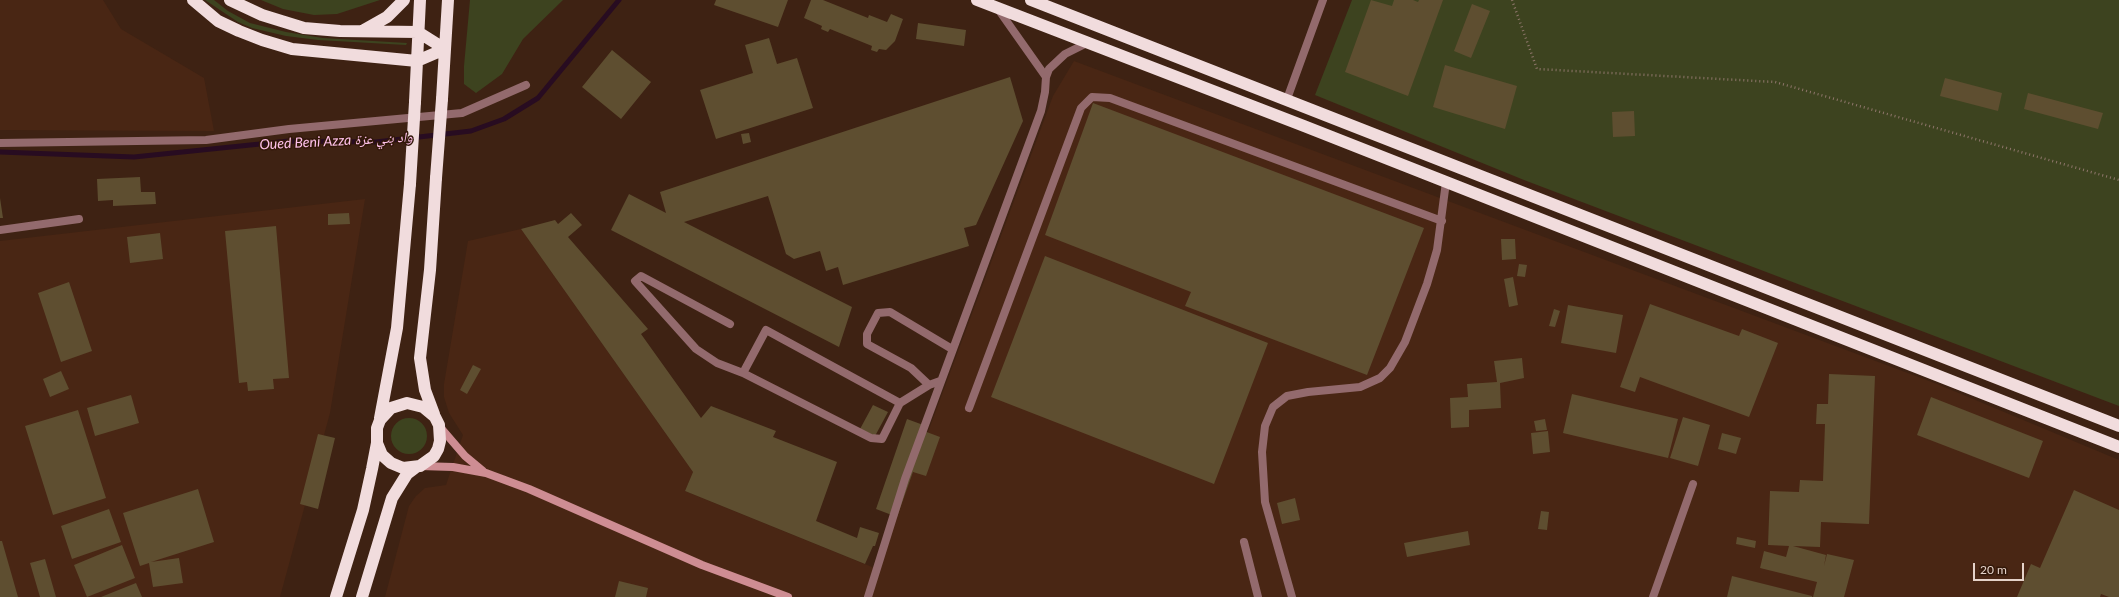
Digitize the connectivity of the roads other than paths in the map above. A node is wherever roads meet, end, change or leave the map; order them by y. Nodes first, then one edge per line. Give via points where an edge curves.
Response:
1 (192, 0) edge
2 (230, 0) edge
3 (404, 0) edge
4 (420, 0) edge
5 (448, 0) edge
6 (976, 0) edge
7 (1031, 0) edge
8 (1323, 0) edge
9 (998, 8) junction
10 (361, 31) junction
11 (418, 32) junction
12 (1087, 43) junction
13 (445, 49) junction
14 (417, 61) junction
15 (1046, 77) junction
16 (526, 85) dead end
17 (1287, 99) junction
18 (0, 143) edge
19 (1446, 182) junction
20 (79, 219) dead end
21 (1442, 221) junction
22 (0, 230) edge
23 (730, 324) dead end
24 (952, 349) junction
25 (743, 373) junction
26 (940, 381) junction
27 (929, 385) junction
28 (900, 403) junction
29 (969, 408) dead end
30 (380, 420) junction
31 (437, 421) junction
32 (2119, 426) edge
33 (377, 443) junction
34 (2119, 447) edge
35 (418, 467) junction
36 (486, 473) junction
37 (1693, 484) dead end
38 (1244, 542) dead end
39 (336, 597) edge
40 (362, 597) edge
41 (788, 597) edge
42 (868, 597) edge
43 (1258, 597) edge
44 (1292, 597) edge
45 (1653, 597) edge

1 - 14 highway via 218,21 292,49
2 - 10 highway via 262,15 304,28
3 - 10 highway via 387,17
4 - 11 highway
5 - 13 highway
6 - 9 highway
7 - 17 highway
8 - 17 street
9 - 12 highway
9 - 15 street
10 - 11 highway
11 - 13 highway
11 - 14 highway
12 - 15 street via 1065,54 1049,69
12 - 19 highway
13 - 14 highway
13 - 31 highway, bridge via 430,270 420,358 425,390
14 - 30 highway, bridge via 410,184 397,328
15 - 24 street via 1041,111
16 - 18 street via 462,113 289,129 206,140
17 - 32 highway
19 - 21 street
19 - 34 highway
20 - 22 street
21 - 29 street via 1110,98 1092,97 1081,108
21 - 44 street via 1427,284 1405,342 1390,368 1380,378 1360,387 1287,396 1273,407 1265,426 1262,464 1265,502
23 - 25 street via 641,276 635,282 696,349 717,363
24 - 26 street
24 - 27 street via 890,312 878,313 867,334 867,344 911,368
25 - 28 street via 871,438 882,440
25 - 28 street via 766,330
26 - 27 street
26 - 42 street via 904,479
27 - 28 street
30 - 31 highway via 391,408 407,403 422,407
30 - 33 highway
31 - 35 highway via 440,441 438,449 434,456
31 - 36 street via 465,456
33 - 35 highway via 382,455 391,463 403,468
33 - 39 highway via 363,510
35 - 36 street via 453,467
35 - 40 highway via 407,474 392,498
36 - 41 street via 529,489 702,565
37 - 45 street
38 - 43 street

